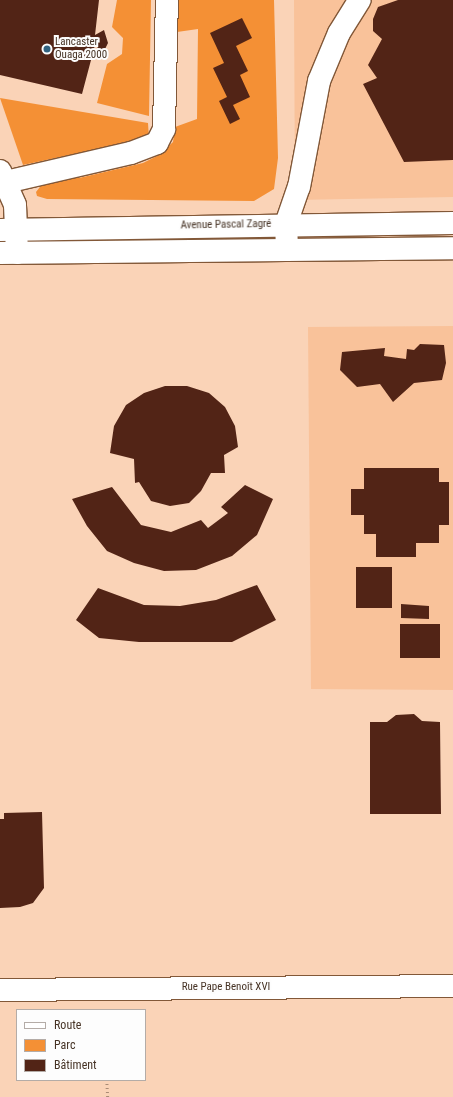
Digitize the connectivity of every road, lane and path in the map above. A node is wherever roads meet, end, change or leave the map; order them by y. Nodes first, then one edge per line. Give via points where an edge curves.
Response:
1 (167, 0) edge
2 (360, 0) edge
3 (3, 176) edge
4 (453, 223) edge
5 (286, 224) junction
6 (8, 230) edge
7 (453, 248) edge
8 (287, 250) junction
9 (8, 253) edge
10 (453, 986) edge
11 (0, 990) edge
12 (107, 1081) edge
13 (108, 1097) edge

1 - 3 main road via 164,129 157,143 131,153
2 - 5 main road via 339,33 319,81 302,174
3 - 6 main road via 14,205
4 - 5 main road, Avenue Pascal Zagré
5 - 6 main road, Avenue Pascal Zagré
5 - 8 main road
6 - 9 main road
7 - 8 main road
8 - 9 main road
10 - 11 main road, Rue Pape Benoît XVI
12 - 13 path

